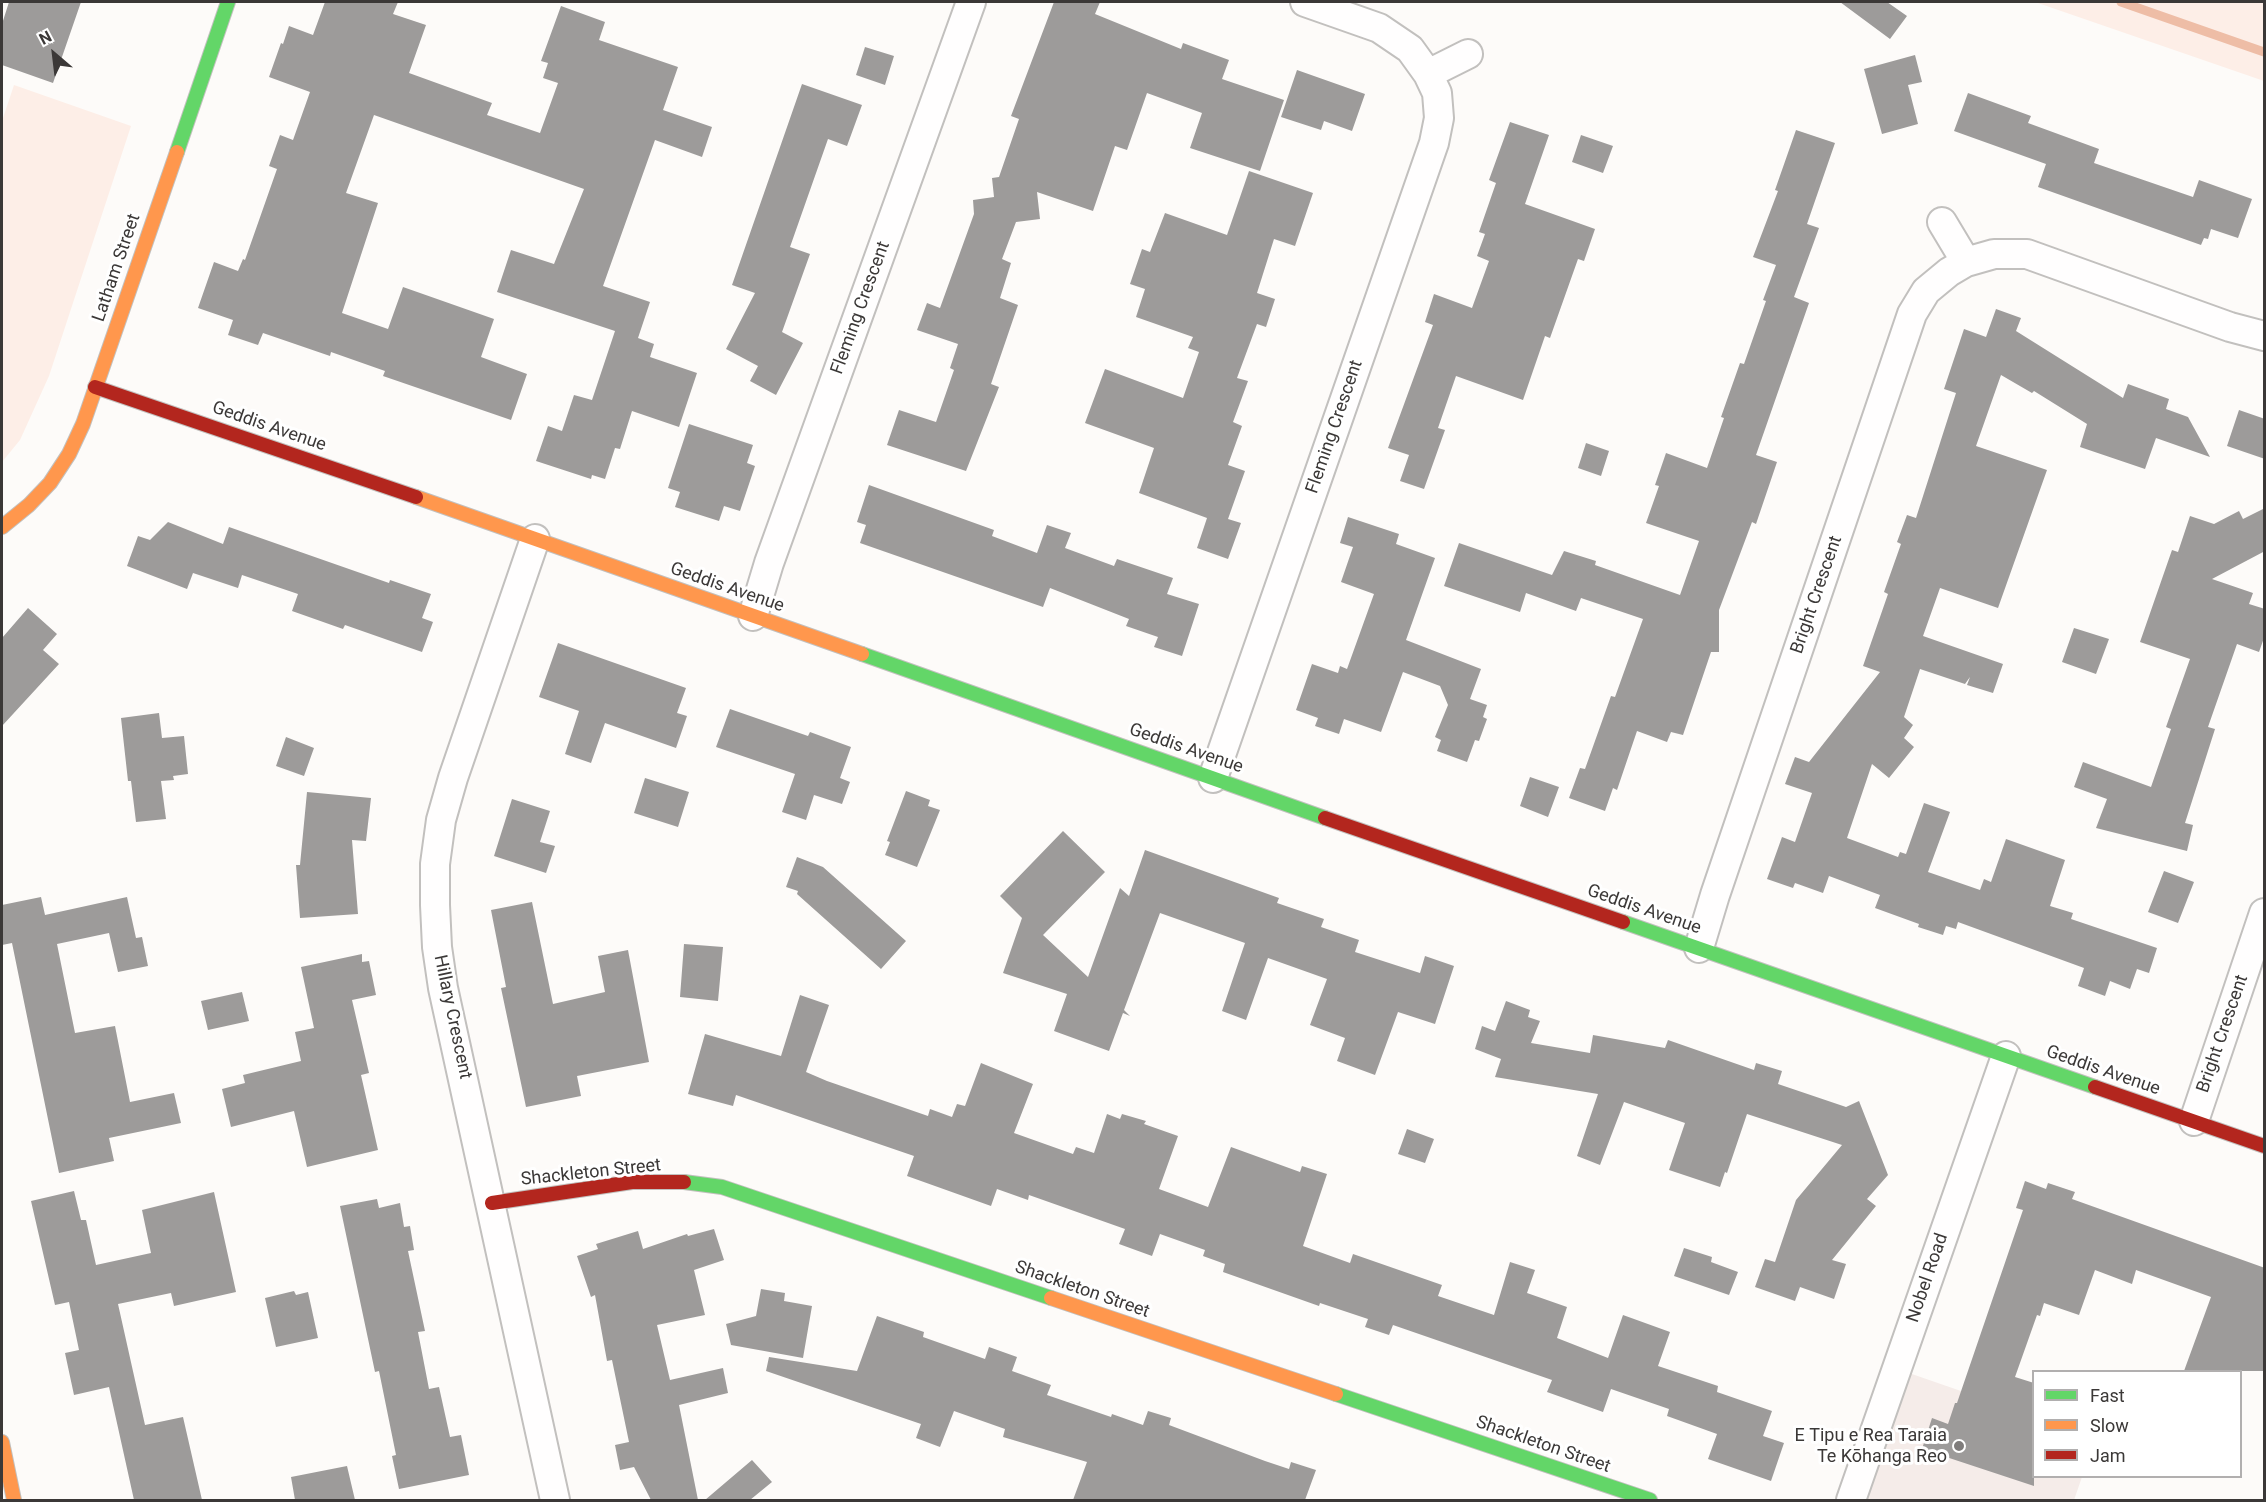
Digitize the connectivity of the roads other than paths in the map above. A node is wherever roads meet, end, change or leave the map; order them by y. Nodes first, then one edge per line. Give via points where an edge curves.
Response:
1 (228, 2) edge
2 (971, 2) edge
3 (1305, 2) edge
4 (1468, 54) dead end
5 (1428, 74) junction
6 (1942, 222) dead end
7 (1966, 262) junction
8 (2265, 336) edge
9 (95, 387) junction
10 (2, 525) edge
11 (535, 539) junction
12 (753, 616) junction
13 (1214, 778) junction
14 (2265, 913) edge
15 (1699, 948) junction
16 (2006, 1056) junction
17 (2194, 1121) junction
18 (2265, 1146) edge
19 (492, 1203) junction
20 (2, 1442) edge
21 (14, 1500) edge
22 (555, 1500) edge
23 (1650, 1500) edge
24 (1851, 1500) edge

1 - 9 street, Latham Street
2 - 12 street, Fleming Crescent
3 - 5 street, Fleming Crescent via 1379,28 1410,49
4 - 5 street
5 - 13 street, Fleming Crescent via 1437,93 1439,118 1434,143
6 - 7 street
7 - 8 street, Bright Crescent via 1994,254 2027,254
7 - 15 street, Bright Crescent via 1926,291 1912,315
9 - 10 street, Latham Street via 69,454 50,483 29,506
9 - 11 street, Geddis Avenue
11 - 12 street, Geddis Avenue
11 - 19 street, Hillary Crescent via 453,778 441,820 435,864 437,947
12 - 13 street, Geddis Avenue
13 - 15 street, Geddis Avenue
14 - 17 street, Bright Crescent
15 - 16 street, Geddis Avenue
16 - 17 street, Geddis Avenue
16 - 24 street, Nobel Road
17 - 18 street, Geddis Avenue
19 - 22 street, Hillary Crescent
19 - 23 street, Shackleton Street via 632,1182 671,1181 722,1187
20 - 21 street

